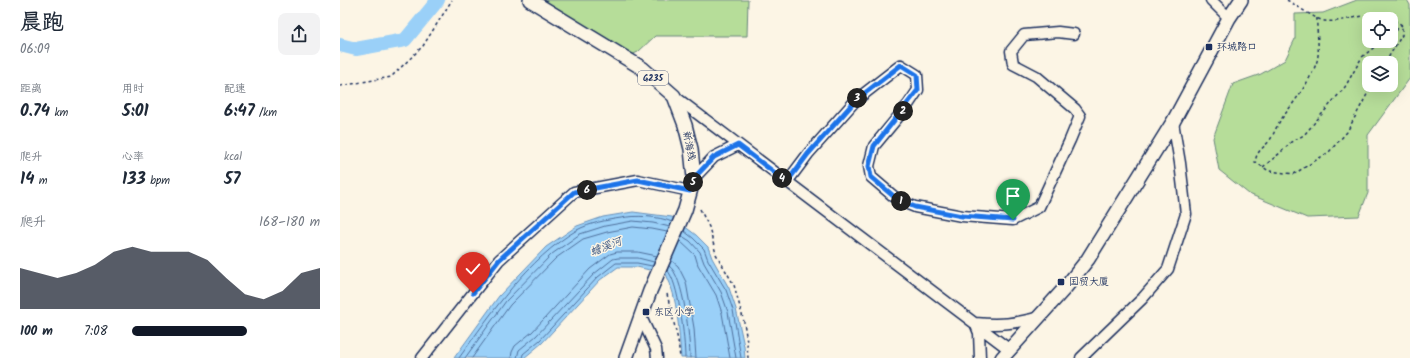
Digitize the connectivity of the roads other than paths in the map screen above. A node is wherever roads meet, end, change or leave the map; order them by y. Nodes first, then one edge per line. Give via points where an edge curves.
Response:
1 (530, 0) edge
2 (1211, 0) edge
3 (1241, 0) edge
4 (1229, 18) junction
5 (1074, 34) dead end
6 (674, 96) junction
7 (1173, 122) junction
8 (738, 145) junction
9 (694, 178) junction
10 (787, 182) junction
11 (690, 191) junction
12 (1040, 316) junction
13 (641, 317) junction
14 (975, 324) junction
15 (1006, 354) edge
16 (422, 358) edge
17 (626, 358) edge
18 (657, 358) edge
19 (980, 358) edge
20 (1082, 358) edge

1 - 6 main road, 新海线 / G235 via 642,68
2 - 4 street
3 - 4 main road
4 - 7 main road
5 - 10 street via 1058,32 1024,35 1011,51 1013,64 1036,76 1080,116 1039,207 1013,220 962,216 915,207 898,200 871,177 869,166 874,146 918,90 917,75 901,65 856,100
6 - 8 street
6 - 9 main road, 新海线 / G235 via 691,149
7 - 12 main road via 1088,259
7 - 20 street via 1186,214 1168,270
8 - 9 street via 714,157
8 - 10 street
9 - 11 main road, 新海线 / G235
10 - 14 street
11 - 13 main road, 新海线 / G235 via 685,210
11 - 16 street via 638,180 574,192 499,260
12 - 14 street via 1008,324
12 - 15 main road
13 - 17 main road, 新海线 / G235
13 - 18 street via 656,349
14 - 15 street
14 - 19 street via 979,333

